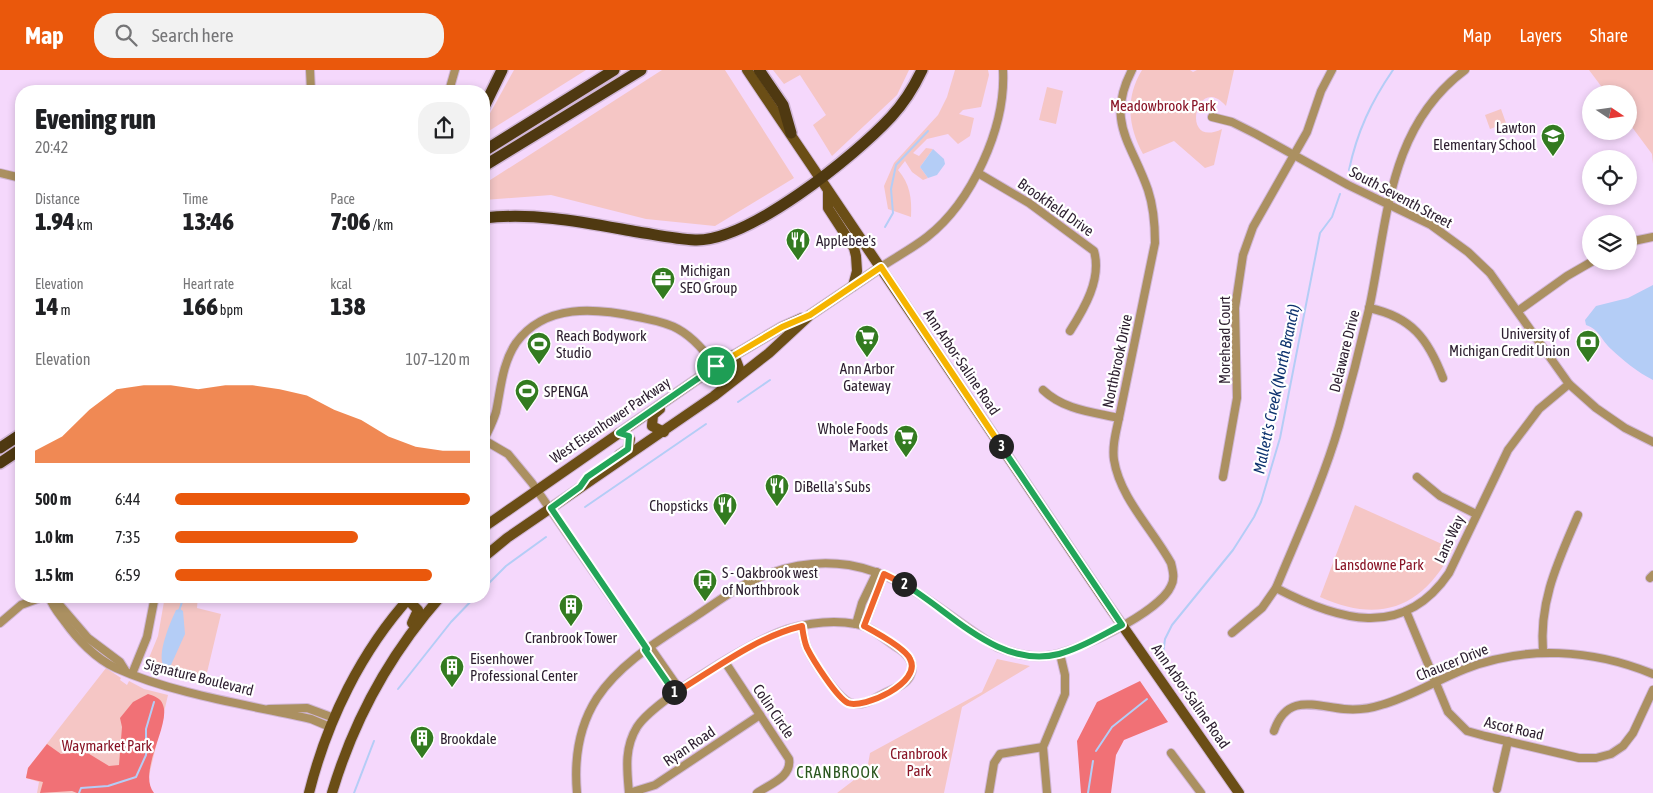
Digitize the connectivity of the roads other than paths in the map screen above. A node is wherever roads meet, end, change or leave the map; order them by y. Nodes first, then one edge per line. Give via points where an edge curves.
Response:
1 (310, 70) edge
2 (455, 70) edge
3 (502, 70) edge
4 (614, 70) edge
5 (641, 70) edge
6 (747, 70) edge
7 (759, 70) edge
8 (922, 70) edge
9 (1003, 70) edge
10 (1132, 70) edge
11 (1332, 70) edge
12 (1465, 70) edge
13 (311, 85) edge
14 (451, 85) edge
15 (490, 95) edge
16 (1212, 117) dead end
17 (791, 133) junction
18 (490, 147) edge
19 (1296, 156) junction
20 (490, 162) edge
21 (0, 173) edge
22 (978, 173) junction
23 (15, 177) edge
24 (820, 178) junction
25 (828, 191) junction
26 (1389, 205) junction
27 (490, 218) edge
28 (1653, 238) edge
29 (1637, 241) edge
30 (881, 267) junction
31 (1582, 268) edge
32 (853, 286) junction
33 (1369, 308) junction
34 (1518, 311) junction
35 (810, 315) junction
36 (1070, 331) dead end
37 (734, 355) junction
38 (716, 366) junction
39 (702, 376) junction
40 (1443, 378) dead end
41 (1569, 384) junction
42 (1043, 390) dead end
43 (1119, 418) junction
44 (680, 419) junction
45 (490, 427) edge
46 (664, 432) junction
47 (619, 433) junction
48 (15, 438) edge
49 (1653, 442) edge
50 (490, 444) edge
51 (0, 448) edge
52 (15, 453) edge
53 (0, 463) edge
54 (1223, 477) dead end
55 (1417, 477) dead end
56 (580, 487) junction
57 (537, 489) junction
58 (551, 508) junction
59 (1476, 514) junction
60 (1578, 515) dead end
61 (490, 522) edge
62 (490, 552) edge
63 (881, 573) junction
64 (1276, 588) junction
65 (27, 603) edge
66 (51, 603) edge
67 (154, 603) edge
68 (405, 603) edge
69 (413, 603) edge
70 (435, 603) edge
71 (1406, 611) junction
72 (0, 623) edge
73 (860, 625) junction
74 (1122, 625) junction
75 (802, 626) junction
76 (1232, 633) dead end
77 (648, 649) junction
78 (1543, 652) junction
79 (1060, 654) junction
80 (725, 662) junction
81 (128, 672) junction
82 (1653, 674) edge
83 (381, 675) junction
84 (1436, 682) junction
85 (1653, 690) edge
86 (677, 692) junction
87 (760, 715) junction
88 (330, 727) junction
89 (1274, 730) dead end
90 (1508, 741) junction
91 (1043, 747) junction
92 (1171, 753) dead end
93 (1497, 789) dead end
94 (309, 793) edge
95 (314, 793) edge
96 (332, 793) edge
97 (577, 793) edge
98 (629, 793) edge
99 (757, 793) edge
100 (988, 793) edge
101 (1047, 793) edge
102 (1201, 793) edge
103 (1239, 793) edge

1 - 13 street
2 - 14 street
3 - 15 highway
4 - 18 highway
5 - 20 highway
6 - 17 main road, Ann Arbor-Saline Road
7 - 17 highway via 783,104
8 - 24 highway via 890,118
9 - 22 street via 999,113
10 - 43 street, Northbrook Drive via 1124,89 1121,116 1126,141 1148,191 1155,222 1155,243
11 - 19 street, Morehead Court
12 - 26 street, Delaware Drive via 1430,101 1415,125
16 - 19 street, South Seventh Street via 1232,122
17 - 24 main road, Ann Arbor-Saline Road
19 - 26 street, South Seventh Street
19 - 54 street, Morehead Court via 1253,227 1243,255 1235,308 1237,398
21 - 23 street
22 - 30 street via 940,225
22 - 36 street, Brookfield Drive via 1029,202 1094,251 1090,297
24 - 25 main road, Ann Arbor-Saline Road
24 - 27 highway via 750,225 710,239 678,239 559,218
25 - 30 main road, Ann Arbor-Saline Road
25 - 32 main road via 828,208 854,248 856,271
26 - 33 street, Delaware Drive
26 - 34 street, South Seventh Street via 1431,225 1468,252 1490,273
28 - 29 street
30 - 32 main road, West Eisenhower Parkway
30 - 74 main road, Ann Arbor-Saline Road
31 - 34 street
32 - 35 main road, West Eisenhower Parkway
33 - 40 street via 1398,318 1417,330 1430,347
33 - 64 street, Delaware Drive via 1332,447
34 - 41 street, South Seventh Street
35 - 37 main road, West Eisenhower Parkway
35 - 44 main road, West Eisenhower Parkway via 769,353
37 - 38 main road, West Eisenhower Parkway
37 - 44 main road via 738,363 737,373 684,411
38 - 39 main road, West Eisenhower Parkway
38 - 45 street via 692,339 665,324 596,310 556,315 530,330 514,347 502,376
39 - 46 main road via 698,383 653,415 652,426
39 - 47 main road, West Eisenhower Parkway
41 - 49 street, South Seventh Street via 1624,428
41 - 59 street, Lans Way via 1539,409 1508,450
42 - 43 street via 1060,403 1076,409
43 - 74 street, Northbrook Drive via 1114,460 1120,480 1172,563 1174,574 1172,585 1164,597
44 - 46 main road, West Eisenhower Parkway
46 - 56 main road, West Eisenhower Parkway
47 - 56 main road via 629,436 628,449 587,477
47 - 57 main road, West Eisenhower Parkway
48 - 51 highway
50 - 57 street via 508,454
52 - 53 highway
55 - 59 street via 1440,496
56 - 58 main road, West Eisenhower Parkway
57 - 58 street
57 - 61 main road, West Eisenhower Parkway
58 - 62 main road, West Eisenhower Parkway
58 - 77 street
59 - 71 street, Lans Way via 1441,586
60 - 78 street via 1546,595 1542,620
63 - 73 street
63 - 77 street via 839,564 800,566 756,578
63 - 79 street via 918,592 997,647 1037,657
64 - 71 street, Lans Way via 1336,615 1360,620
64 - 76 street, Delaware Drive via 1262,608
65 - 72 street
66 - 81 street, Signature Boulevard via 86,645 104,661
67 - 81 street via 147,637
68 - 88 main road via 364,660
69 - 83 main road via 418,609 417,614 387,658
70 - 83 main road
71 - 84 street, Ascot Road
73 - 75 street
73 - 75 street via 906,653 912,670 903,684 866,703 855,704 841,697 810,653
74 - 79 street
74 - 103 main road, Ann Arbor-Saline Road
75 - 80 street via 782,631
77 - 86 street
77 - 97 street via 606,685 588,714 577,755
78 - 82 street, Chaucer Drive via 1601,657
78 - 84 street, Chaucer Drive via 1490,660
79 - 91 street via 1065,694
80 - 86 street
80 - 87 street, Colin Circle
81 - 88 street, Signature Boulevard via 164,685 267,709 306,708
83 - 96 main road via 352,736
84 - 89 street, Chaucer Drive via 1382,705 1361,710 1297,705 1286,711
84 - 90 street, Ascot Road via 1448,712 1468,731
85 - 90 street, Ascot Road via 1633,733 1611,754 1578,758
86 - 98 street via 646,716 631,738 626,757
87 - 98 street, Ryan Road via 654,785
87 - 99 street, Colin Circle via 786,753 790,765 787,774
88 - 94 main road
88 - 95 main road via 328,748
90 - 93 street
91 - 100 street via 1000,754 994,763
91 - 101 street
92 - 102 street

